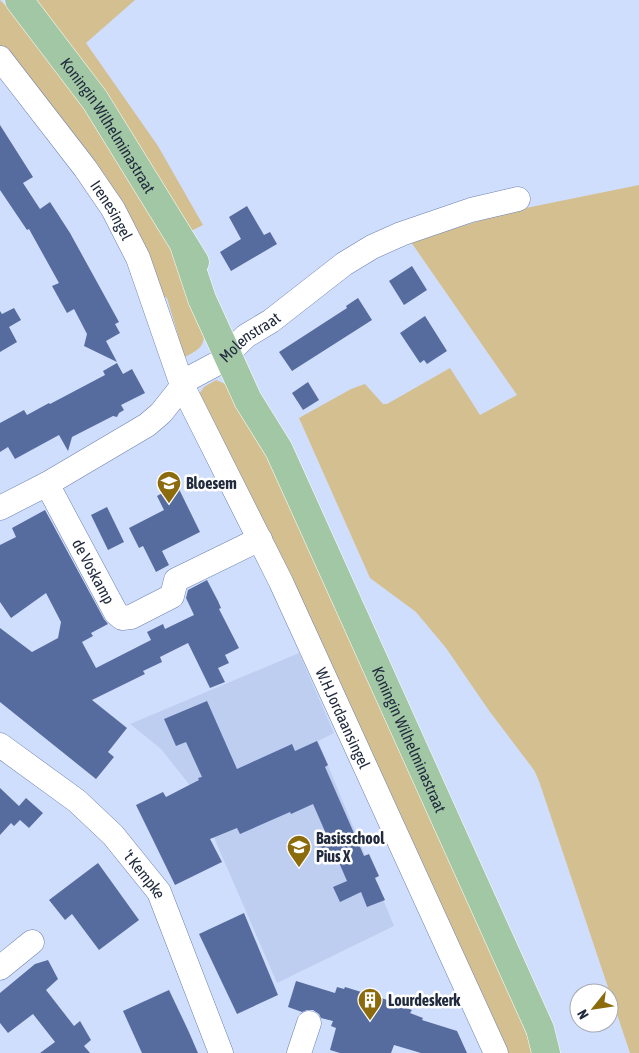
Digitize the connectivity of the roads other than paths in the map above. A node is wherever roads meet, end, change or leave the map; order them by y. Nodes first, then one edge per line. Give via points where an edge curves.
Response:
1 (18, 3) edge
2 (0, 58) edge
3 (518, 198) dead end
4 (233, 348) junction
5 (182, 385) junction
6 (47, 484) junction
7 (2, 502) edge
8 (260, 539) junction
9 (0, 744) edge
10 (32, 942) dead end
11 (0, 968) edge
12 (308, 1024) dead end
13 (543, 1041) edge
14 (221, 1053) edge
15 (299, 1053) edge
16 (496, 1053) edge
17 (557, 1053) edge

1 - 4 main road, Koningin Wilhelminastraat via 95,100 185,248 202,299
2 - 5 street, Irenesingel via 80,160 113,209 138,258
3 - 4 street, Molenstraat via 471,210 372,247 329,274
4 - 5 street, Molenstraat via 218,362
4 - 13 main road, Koningin Wilhelminastraat via 248,400 279,450
5 - 6 street, Molenstraat via 161,413 147,425
5 - 8 street, W.H.Jordaansingel
6 - 7 street, Molenstraat
6 - 8 street, de Voskamp via 116,613 122,618 131,617 172,596 176,580
8 - 16 street, W.H.Jordaansingel
9 - 14 street, 't Kempke via 77,801 113,835 159,892
10 - 11 street
12 - 15 street
13 - 17 main road, Koningin Wilhelminastraat

